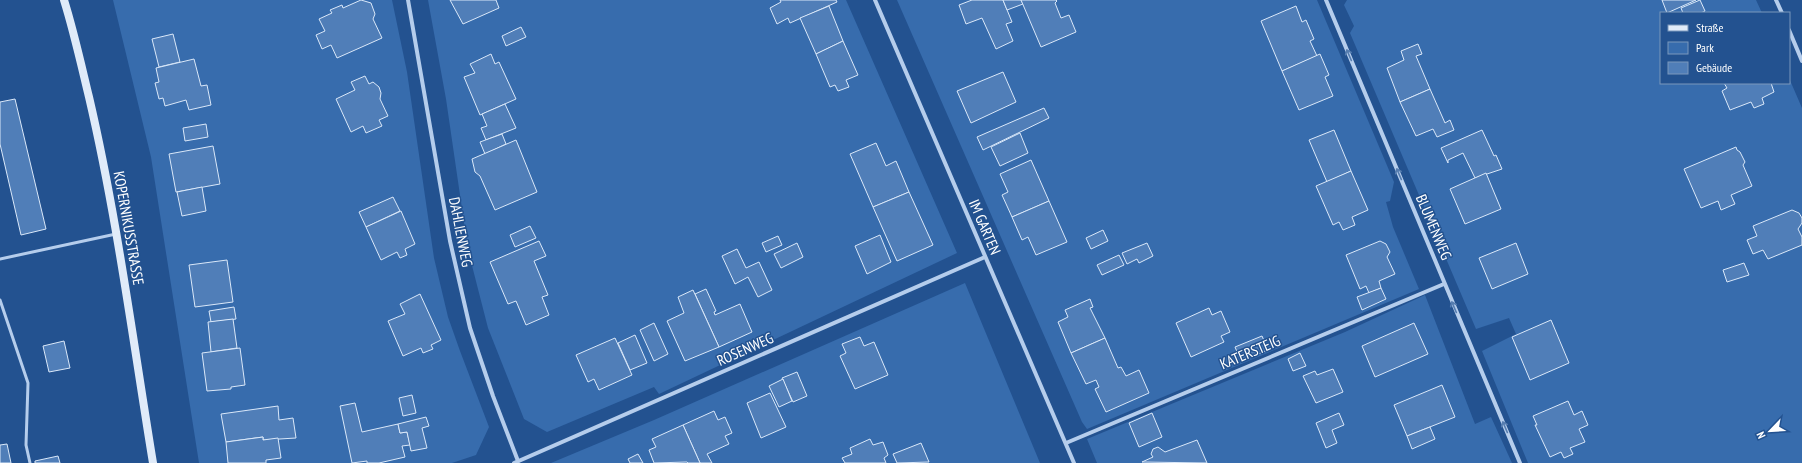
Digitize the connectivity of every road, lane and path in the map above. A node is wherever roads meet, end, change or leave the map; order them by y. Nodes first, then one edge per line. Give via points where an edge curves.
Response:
1 (64, 0) edge
2 (408, 0) edge
3 (875, 0) edge
4 (1326, 0) edge
5 (1776, 0) edge
6 (1782, 12) edge
7 (1790, 32) edge
8 (1802, 61) edge
9 (117, 234) junction
10 (985, 257) junction
11 (0, 259) edge
12 (1444, 284) junction
13 (0, 300) edge
14 (1066, 443) junction
15 (516, 462) edge
16 (30, 463) edge
17 (153, 463) edge
18 (1074, 463) edge
19 (1520, 463) edge

1 - 9 street, KOPERNIKUSSTRASSE via 99,142
2 - 15 street, DAHLIENWEG via 450,241 469,321
3 - 10 street, IM GARTEN
12 -> 4 street, BLUMENWEG
5 - 6 street
7 - 8 street
9 - 11 lane
9 - 17 street, KOPERNIKUSSTRASSE
10 - 14 street, IM GARTEN
10 - 15 street, ROSENWEG
12 - 14 street, KATERSTEIG
19 -> 12 street, BLUMENWEG
13 - 16 lane via 28,383 26,445
14 - 18 street, IM GARTEN

